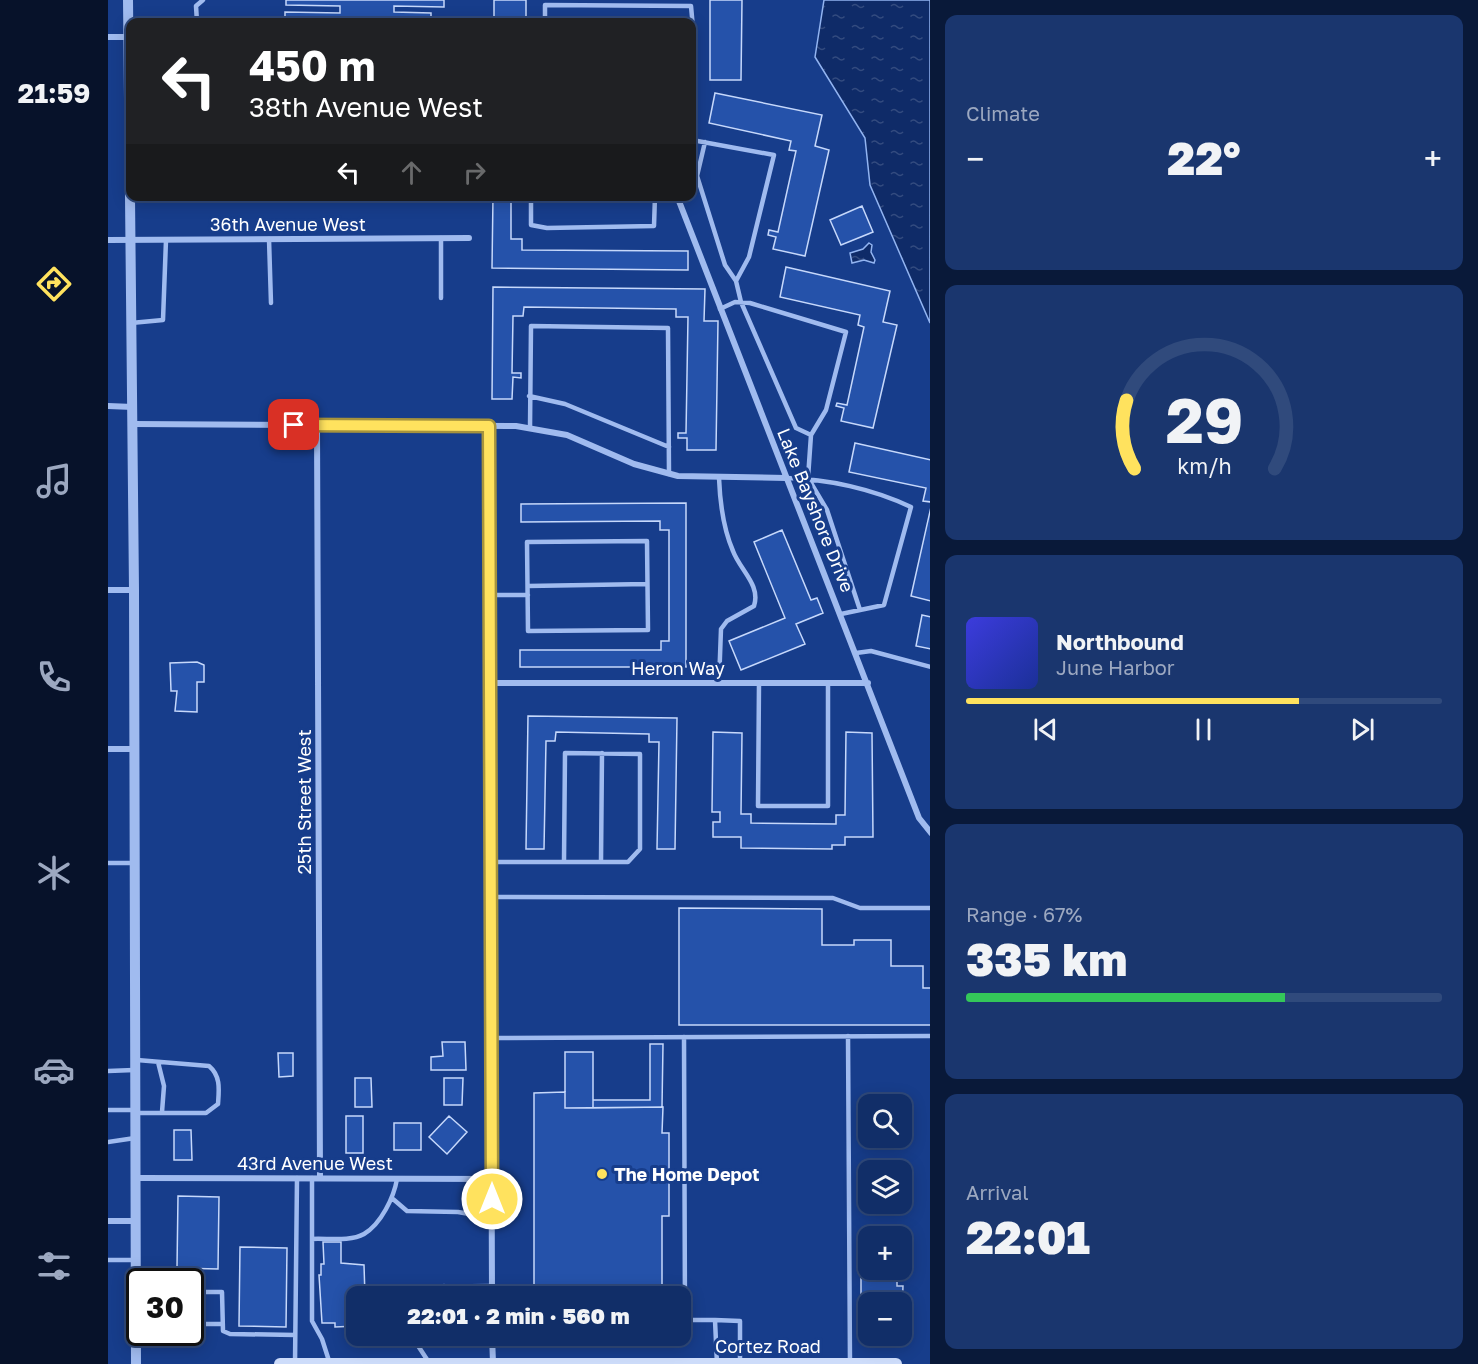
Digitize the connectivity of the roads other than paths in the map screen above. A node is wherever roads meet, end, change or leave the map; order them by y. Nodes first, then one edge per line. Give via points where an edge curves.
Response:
1 (128, 0) edge
2 (203, 0) edge
3 (128, 18) edge
4 (196, 18) edge
5 (545, 18) edge
6 (692, 18) edge
7 (108, 37) edge
8 (126, 37) edge
9 (696, 141) edge
10 (705, 142) junction
11 (130, 201) edge
12 (531, 201) edge
13 (654, 201) edge
14 (678, 201) edge
15 (441, 238) junction
16 (469, 238) dead end
17 (269, 239) junction
18 (108, 240) edge
19 (130, 240) junction
20 (166, 240) junction
21 (736, 281) junction
22 (441, 298) dead end
23 (741, 302) junction
24 (271, 303) dead end
25 (720, 309) junction
26 (131, 323) junction
27 (529, 396) junction
28 (108, 406) edge
29 (133, 407) junction
30 (133, 424) junction
31 (317, 425) junction
32 (489, 426) junction
33 (530, 428) junction
34 (811, 435) junction
35 (669, 447) junction
36 (669, 474) junction
37 (786, 477) junction
38 (719, 478) junction
39 (808, 478) junction
40 (647, 584) junction
41 (528, 586) junction
42 (108, 590) edge
43 (134, 590) junction
44 (489, 595) junction
45 (528, 595) junction
46 (860, 610) junction
47 (841, 614) junction
48 (856, 653) junction
49 (930, 667) edge
50 (489, 683) junction
51 (719, 683) junction
52 (759, 683) junction
53 (828, 683) junction
54 (868, 683) junction
55 (108, 749) edge
56 (135, 749) junction
57 (602, 753) junction
58 (930, 833) edge
59 (564, 861) junction
60 (135, 862) junction
61 (491, 862) junction
62 (601, 862) junction
63 (108, 863) edge
64 (491, 897) junction
65 (930, 908) edge
66 (848, 1036) junction
67 (930, 1036) edge
68 (684, 1037) junction
69 (491, 1038) junction
70 (158, 1062) junction
71 (137, 1065) junction
72 (108, 1071) edge
73 (108, 1110) edge
74 (137, 1112) junction
75 (162, 1112) junction
76 (137, 1138) junction
77 (108, 1142) edge
78 (138, 1178) junction
79 (297, 1178) junction
80 (312, 1178) junction
81 (320, 1178) junction
82 (397, 1179) junction
83 (492, 1179) junction
84 (393, 1199) junction
85 (492, 1218) junction
86 (108, 1221) edge
87 (137, 1221) junction
88 (312, 1239) junction
89 (108, 1260) edge
90 (137, 1260) junction
91 (137, 1268) edge
92 (492, 1286) edge
93 (204, 1292) edge
94 (715, 1320) junction
95 (204, 1324) edge
96 (223, 1324) junction
97 (296, 1335) junction
98 (136, 1346) edge
99 (418, 1346) edge
100 (492, 1346) edge
101 (430, 1363) edge
102 (493, 1363) edge
103 (136, 1364) edge
104 (280, 1364) edge
105 (295, 1364) edge
106 (330, 1364) edge
107 (717, 1364) edge
108 (740, 1364) edge
109 (790, 1364) edge
110 (850, 1364) edge
111 (896, 1364) edge

1 - 3 street
2 - 4 lane via 196,6
5 - 6 lane via 545,5 691,6
7 - 8 street
9 - 10 lane
10 - 21 lane via 697,176 725,265
10 - 21 lane via 774,154 749,257
11 - 19 street
12 - 13 lane via 531,225 547,228 654,226
14 - 25 street, Lake Bayshore Drive
15 - 16 street, 36th Avenue West
15 - 17 street, 36th Avenue West
15 - 22 lane
17 - 20 street, 36th Avenue West
17 - 24 lane
18 - 19 street, 36th Avenue West
19 - 20 street, 36th Avenue West
19 - 26 street
20 - 26 lane via 163,320
21 - 23 lane
23 - 25 lane
23 - 34 lane via 796,428
23 - 34 lane via 846,332 826,410
25 - 37 street, Lake Bayshore Drive
26 - 29 street
27 - 33 lane
27 - 35 lane via 565,404
27 - 35 lane via 531,326 668,328
28 - 29 street
29 - 30 street
30 - 31 street
30 - 43 street
31 - 32 street
31 - 81 street, 25th Street West
32 - 33 street
32 - 44 street
33 - 36 street via 567,435 634,464
34 - 39 lane
35 - 36 lane
36 - 38 street
37 - 38 street
37 - 39 lane
37 - 47 street, Lake Bayshore Drive
38 - 51 lane via 721,511 733,553 754,588 756,599 754,606 727,621 721,629
39 - 46 lane via 827,510
39 - 46 lane via 886,495 911,507 884,605
40 - 41 lane
40 - 41 lane via 647,541 527,542
40 - 45 lane via 648,630 528,631
41 - 45 lane
42 - 43 street
43 - 56 street
44 - 45 lane
44 - 50 street
46 - 47 lane
47 - 48 street, Lake Bayshore Drive
48 - 49 lane via 871,651
48 - 54 street, Lake Bayshore Drive
50 - 51 street, Heron Way
50 - 61 street
51 - 52 street, Heron Way
52 - 53 street, Heron Way
52 - 53 lane via 758,806 828,806
53 - 54 street, Heron Way
54 - 58 street, Lake Bayshore Drive via 920,818
55 - 56 street
56 - 60 street
57 - 59 lane via 565,753
57 - 62 lane
57 - 62 lane via 640,754 640,849 628,862
59 - 61 lane
59 - 62 lane
60 - 63 lane
60 - 71 street
61 - 64 street
64 - 65 lane via 833,898 860,908
64 - 69 street
66 - 67 lane
66 - 68 lane
66 - 110 lane
68 - 69 lane
68 - 94 lane via 685,1320
69 - 83 street
70 - 71 lane
70 - 75 lane via 164,1086
70 - 75 lane via 201,1064 216,1071 218,1079 218,1104 213,1110
71 - 72 lane
71 - 74 street
73 - 74 lane
74 - 75 lane
74 - 76 street
76 - 77 lane
76 - 78 street
78 - 79 street, 43rd Avenue West
78 - 87 street
79 - 80 street, 43rd Avenue West
79 - 97 lane
80 - 81 street, 43rd Avenue West
80 - 88 lane
81 - 82 street, 43rd Avenue West
82 - 83 street, 43rd Avenue West
82 - 84 lane
83 - 85 street
84 - 85 lane via 407,1210
84 - 88 lane via 364,1234
85 - 92 street
86 - 87 street
87 - 90 street
88 - 106 lane via 312,1321
89 - 90 lane
90 - 91 street
93 - 96 lane via 222,1292
94 - 107 lane
94 - 108 lane via 740,1321
95 - 96 lane
96 - 97 lane via 223,1331 230,1335
97 - 105 lane
98 - 103 street
99 - 101 lane
100 - 102 street
101 - 102 main road, Cortez Road
101 - 106 main road, Cortez Road
102 - 107 main road, Cortez Road
104 - 105 main road, Cortez Road
105 - 106 main road, Cortez Road
107 - 108 main road, Cortez Road
108 - 109 main road, Cortez Road
109 - 110 main road, Cortez Road
110 - 111 main road, Cortez Road

